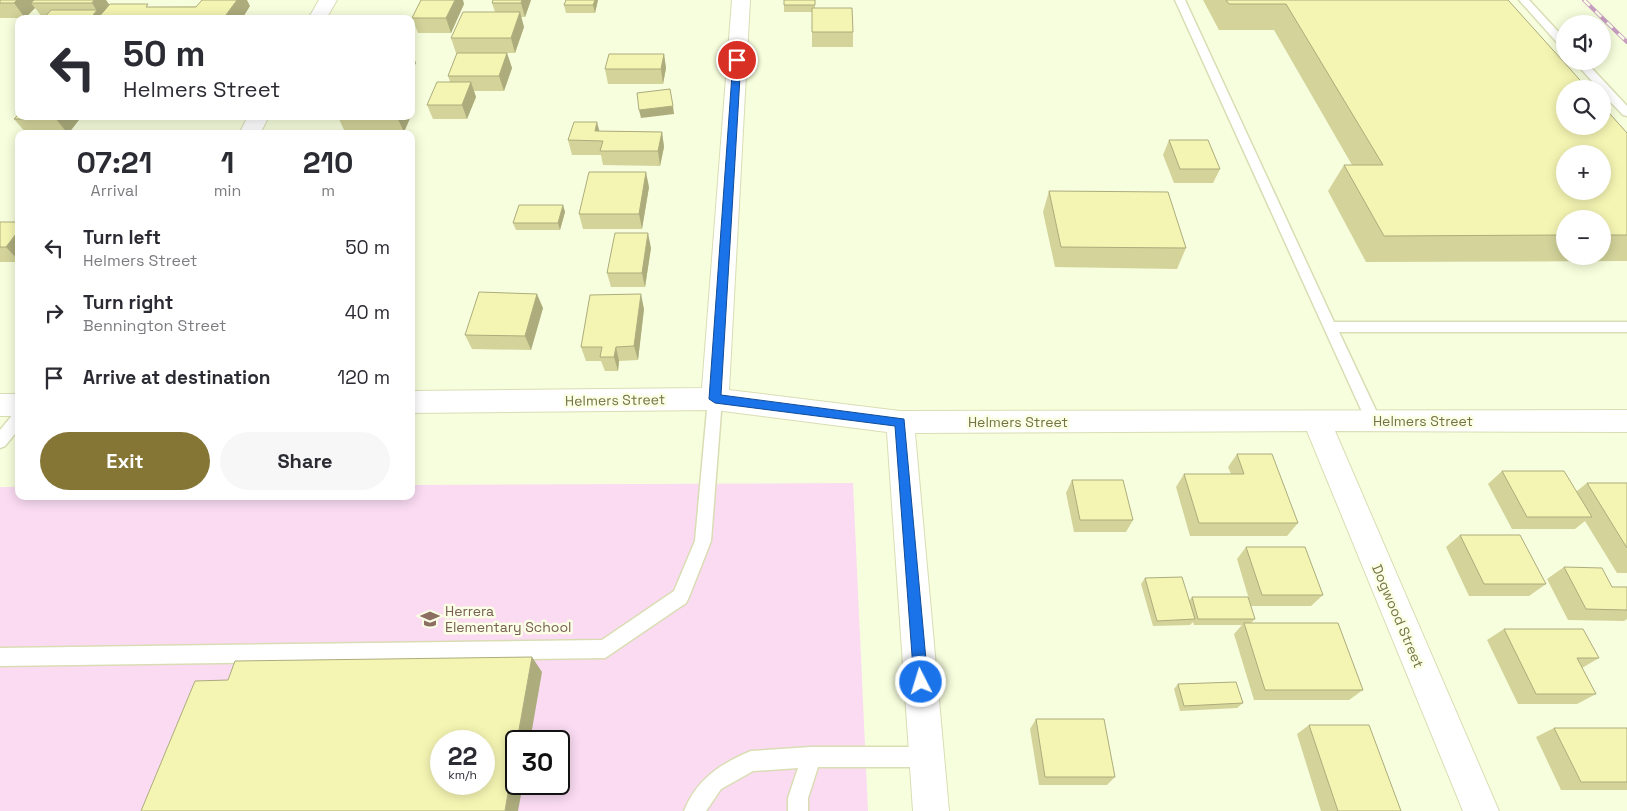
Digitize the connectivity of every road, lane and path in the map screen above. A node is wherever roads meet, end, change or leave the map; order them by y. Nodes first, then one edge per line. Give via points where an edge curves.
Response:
1 (328, 0) edge
2 (741, 0) edge
3 (1180, 0) edge
4 (1524, 0) edge
5 (319, 15) edge
6 (1556, 35) edge
7 (1588, 70) edge
8 (1627, 114) edge
9 (1627, 326) edge
10 (1330, 328) junction
11 (715, 399) junction
12 (415, 402) edge
13 (0, 405) edge
14 (15, 405) edge
15 (1316, 420) junction
16 (15, 421) edge
17 (1373, 421) junction
18 (1627, 421) edge
19 (900, 422) junction
20 (0, 442) edge
21 (0, 656) edge
22 (812, 757) junction
23 (927, 757) junction
24 (694, 811) edge
25 (798, 811) edge
26 (931, 811) edge
27 (1481, 811) edge

1 - 5 street
2 - 11 street
3 - 10 lane
4 - 6 lane
7 - 8 lane
9 - 10 lane
10 - 17 lane
11 - 12 street, Helmers Street
11 - 19 street, Helmers Street
11 - 21 lane via 703,541 680,598 605,649
13 - 14 street
15 - 17 street, Helmers Street
15 - 19 street, Helmers Street
15 - 27 street, Dogwood Street
16 - 20 lane
17 - 18 street, Helmers Street
19 - 23 street
22 - 23 lane
22 - 24 lane via 751,761 714,782
22 - 25 lane via 798,798
23 - 26 street

